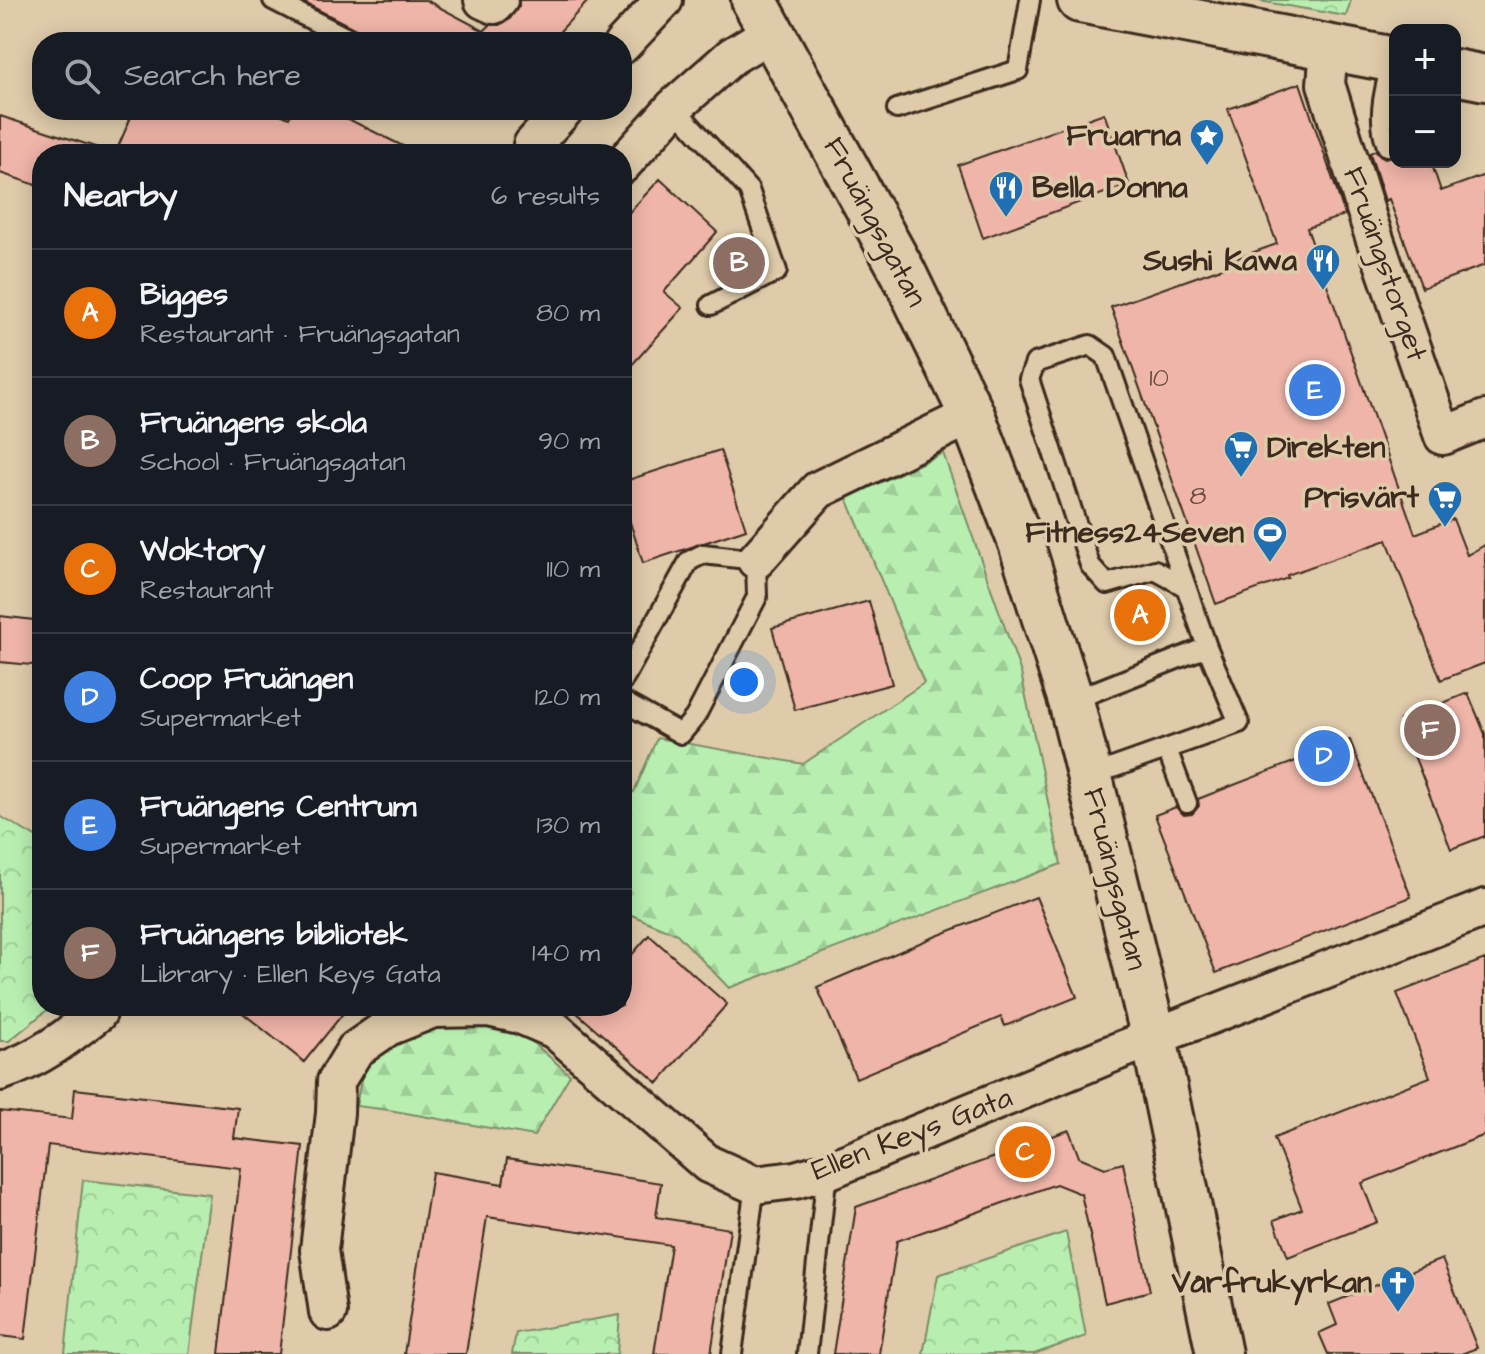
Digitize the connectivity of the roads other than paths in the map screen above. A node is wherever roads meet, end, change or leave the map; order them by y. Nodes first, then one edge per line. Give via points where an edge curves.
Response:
1 (273, 0) edge
2 (483, 0) edge
3 (499, 0) edge
4 (664, 0) edge
5 (1030, 0) edge
6 (1080, 0) edge
7 (765, 10) edge
8 (335, 32) edge
9 (632, 34) edge
10 (1329, 48) junction
11 (1389, 59) edge
12 (1461, 73) edge
13 (1389, 78) edge
14 (1485, 78) edge
15 (674, 107) junction
16 (897, 109) dead end
17 (555, 120) edge
18 (533, 144) edge
19 (1387, 146) dead end
20 (632, 154) edge
21 (711, 305) dead end
22 (972, 415) junction
23 (1485, 419) edge
24 (756, 560) junction
25 (1186, 587) junction
26 (1207, 647) junction
27 (632, 664) edge
28 (1071, 701) junction
29 (632, 707) edge
30 (1167, 749) junction
31 (1090, 776) junction
32 (1187, 803) dead end
33 (1485, 908) edge
34 (94, 1016) edge
35 (416, 1016) edge
36 (522, 1016) edge
37 (1154, 1038) junction
38 (0, 1072) edge
39 (827, 1171) junction
40 (755, 1185) junction
41 (328, 1312) dead end
42 (732, 1354) edge
43 (807, 1354) edge
44 (1219, 1354) edge

1 - 8 lane
2 - 3 street via 494,5
4 - 9 street
5 - 16 lane via 1018,70
6 - 10 street
7 - 15 street, Fruängsgatan via 732,56
7 - 22 street, Fruängsgatan
10 - 11 street
10 - 23 street, Fruängstorget via 1326,84 1443,436
12 - 14 street
13 - 19 lane via 1380,111
15 - 20 street, Fruängsgatan
15 - 21 lane via 749,190 777,271
17 - 18 street
22 - 24 street via 818,490
22 - 28 street, Fruängsgatan via 1021,543
24 - 27 lane via 703,554 689,561
24 - 29 lane via 757,597 681,734
25 - 25 lane via 1106,356 1090,345 1035,363 1029,379 1090,565 1107,584 1155,570
25 - 26 lane
26 - 28 lane
26 - 30 lane via 1239,723
28 - 31 street, Fruängsgatan
30 - 31 lane
30 - 32 lane
31 - 37 street, Fruängsgatan
33 - 37 street, Ellen Keys Gata
34 - 38 street via 56,1046
35 - 41 street via 355,1050 336,1081 319,1250
36 - 40 street via 555,1030 708,1164
37 - 39 street, Ellen Keys Gata
37 - 44 street, Fruängsgatan
39 - 40 street, Ellen Keys Gata
39 - 43 lane
40 - 42 lane

